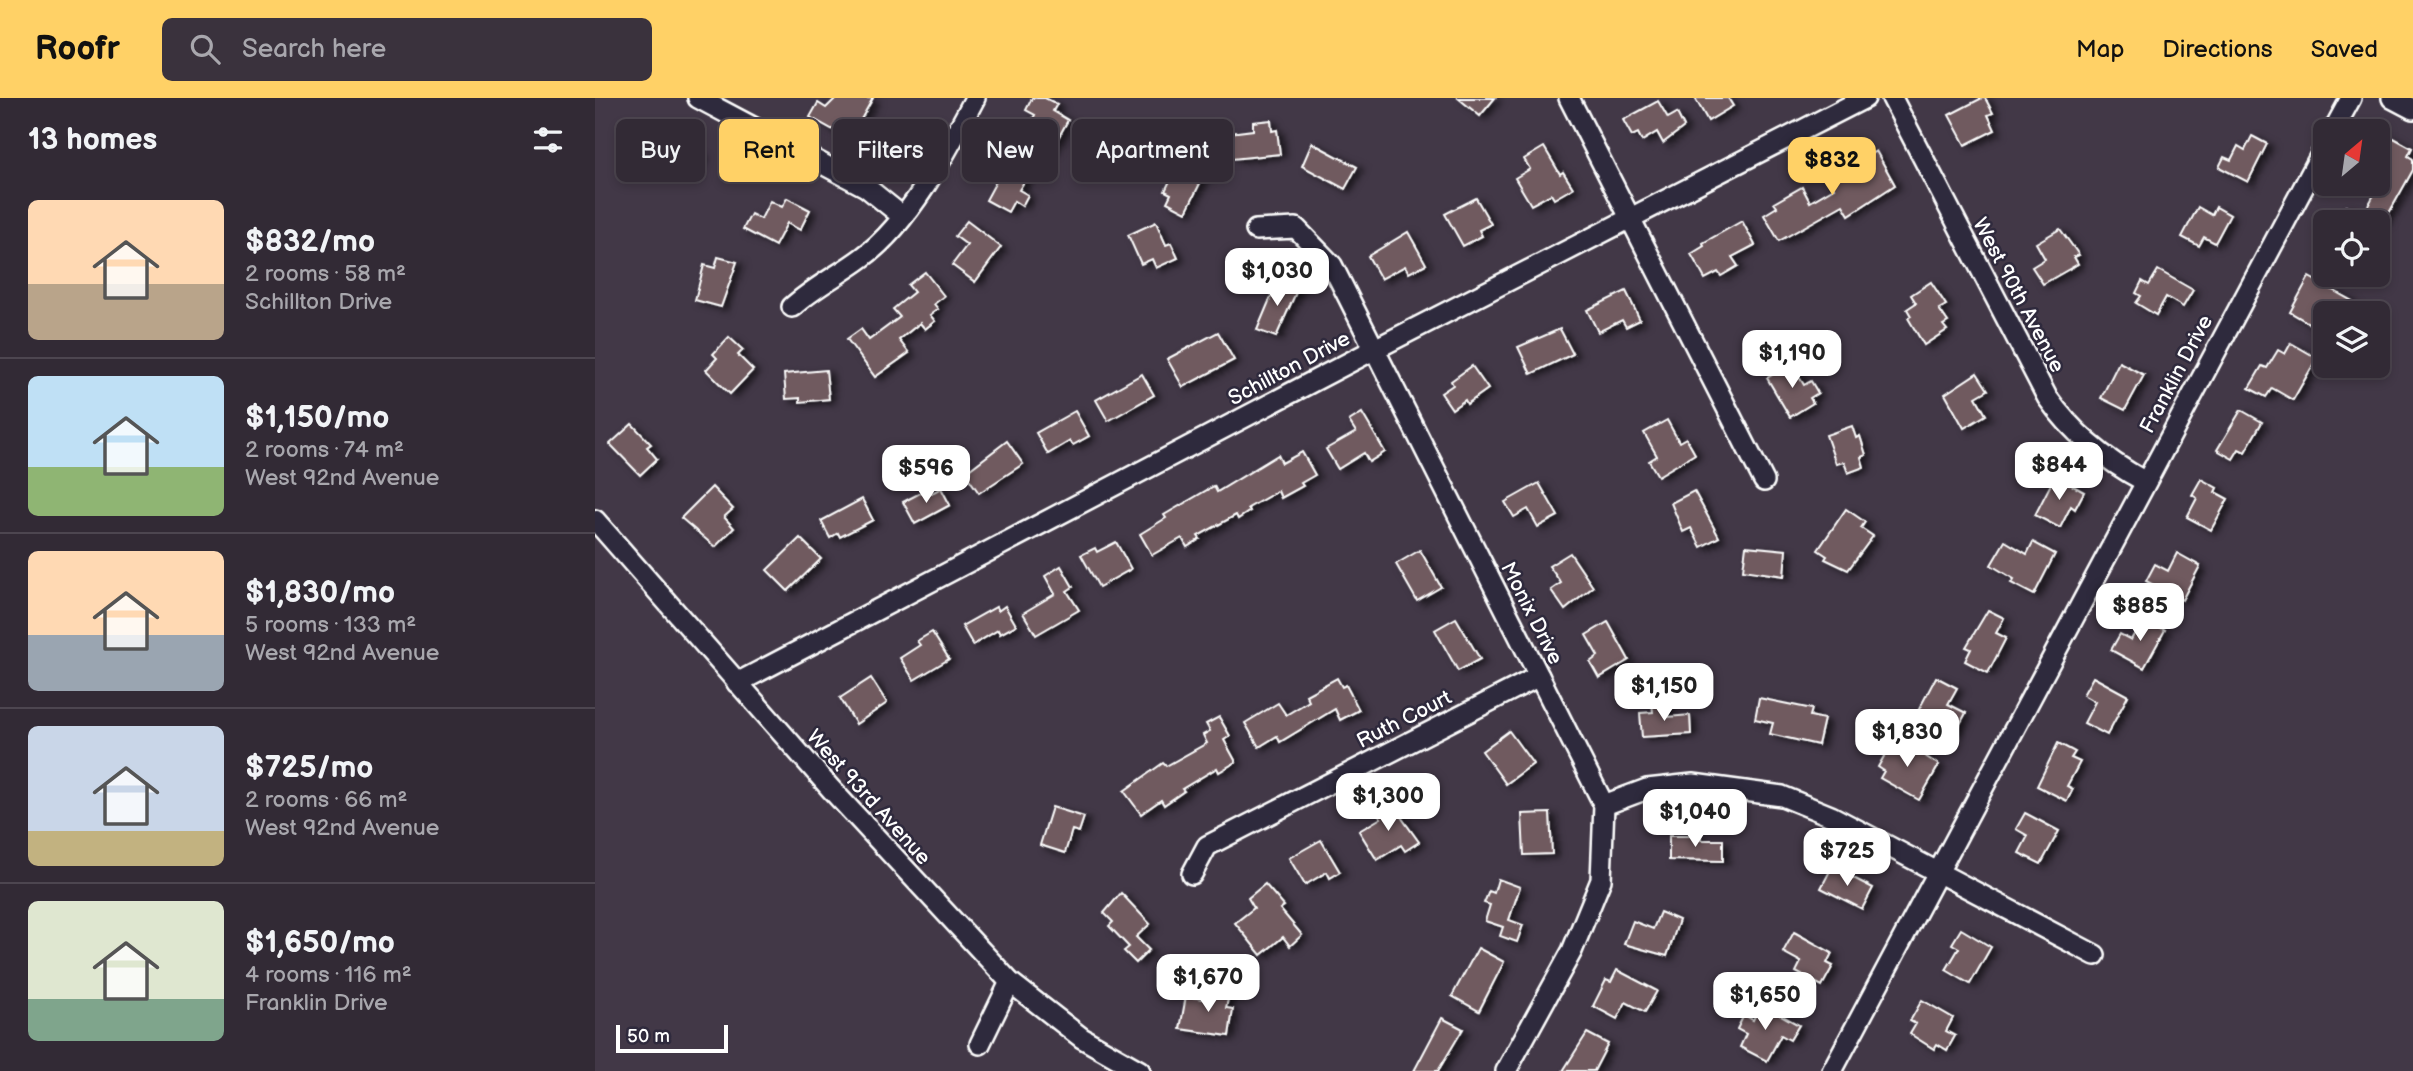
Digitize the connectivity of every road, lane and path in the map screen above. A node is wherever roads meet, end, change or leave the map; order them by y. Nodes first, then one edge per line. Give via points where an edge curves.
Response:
1 (698, 98) edge
2 (975, 98) edge
3 (1569, 98) edge
4 (1865, 98) edge
5 (1892, 98) edge
6 (2351, 98) edge
7 (2392, 98) edge
8 (2413, 109) edge
9 (2340, 119) edge
10 (2313, 169) edge
11 (902, 216) junction
12 (1630, 216) junction
13 (1256, 230) dead end
14 (792, 307) dead end
15 (1373, 350) junction
16 (1764, 481) dead end
17 (2144, 481) junction
18 (595, 520) edge
19 (1539, 676) junction
20 (737, 682) junction
21 (1604, 805) junction
22 (1940, 872) junction
23 (1192, 874) dead end
24 (2095, 955) dead end
25 (1010, 982) junction
26 (979, 1044) dead end
27 (1140, 1071) edge
28 (1506, 1071) edge
29 (1832, 1071) edge

1 - 11 street via 866,187
2 - 11 street
3 - 12 street
4 - 12 street, Schillton Drive
5 - 17 street, West 90th Avenue via 2047,397 2091,446
6 - 9 street
7 - 8 street
10 - 17 street, Franklin Drive
11 - 14 street via 863,257 810,290
12 - 15 street, Schillton Drive
12 - 16 street
13 - 15 street, Monix Drive via 1296,228 1332,265
15 - 19 street, Monix Drive
15 - 20 street, Schillton Drive
17 - 22 street, Franklin Drive
18 - 20 street, West 93rd Avenue
19 - 21 street, Monix Drive
19 - 23 street, Ruth Court via 1207,846
20 - 25 street, West 93rd Avenue
21 - 22 street via 1647,789 1693,784 1782,796
21 - 28 street, Monix Drive via 1601,880 1573,951
22 - 24 street
22 - 29 street, Franklin Drive
25 - 26 street
25 - 27 street, West 93rd Avenue via 1082,1038

